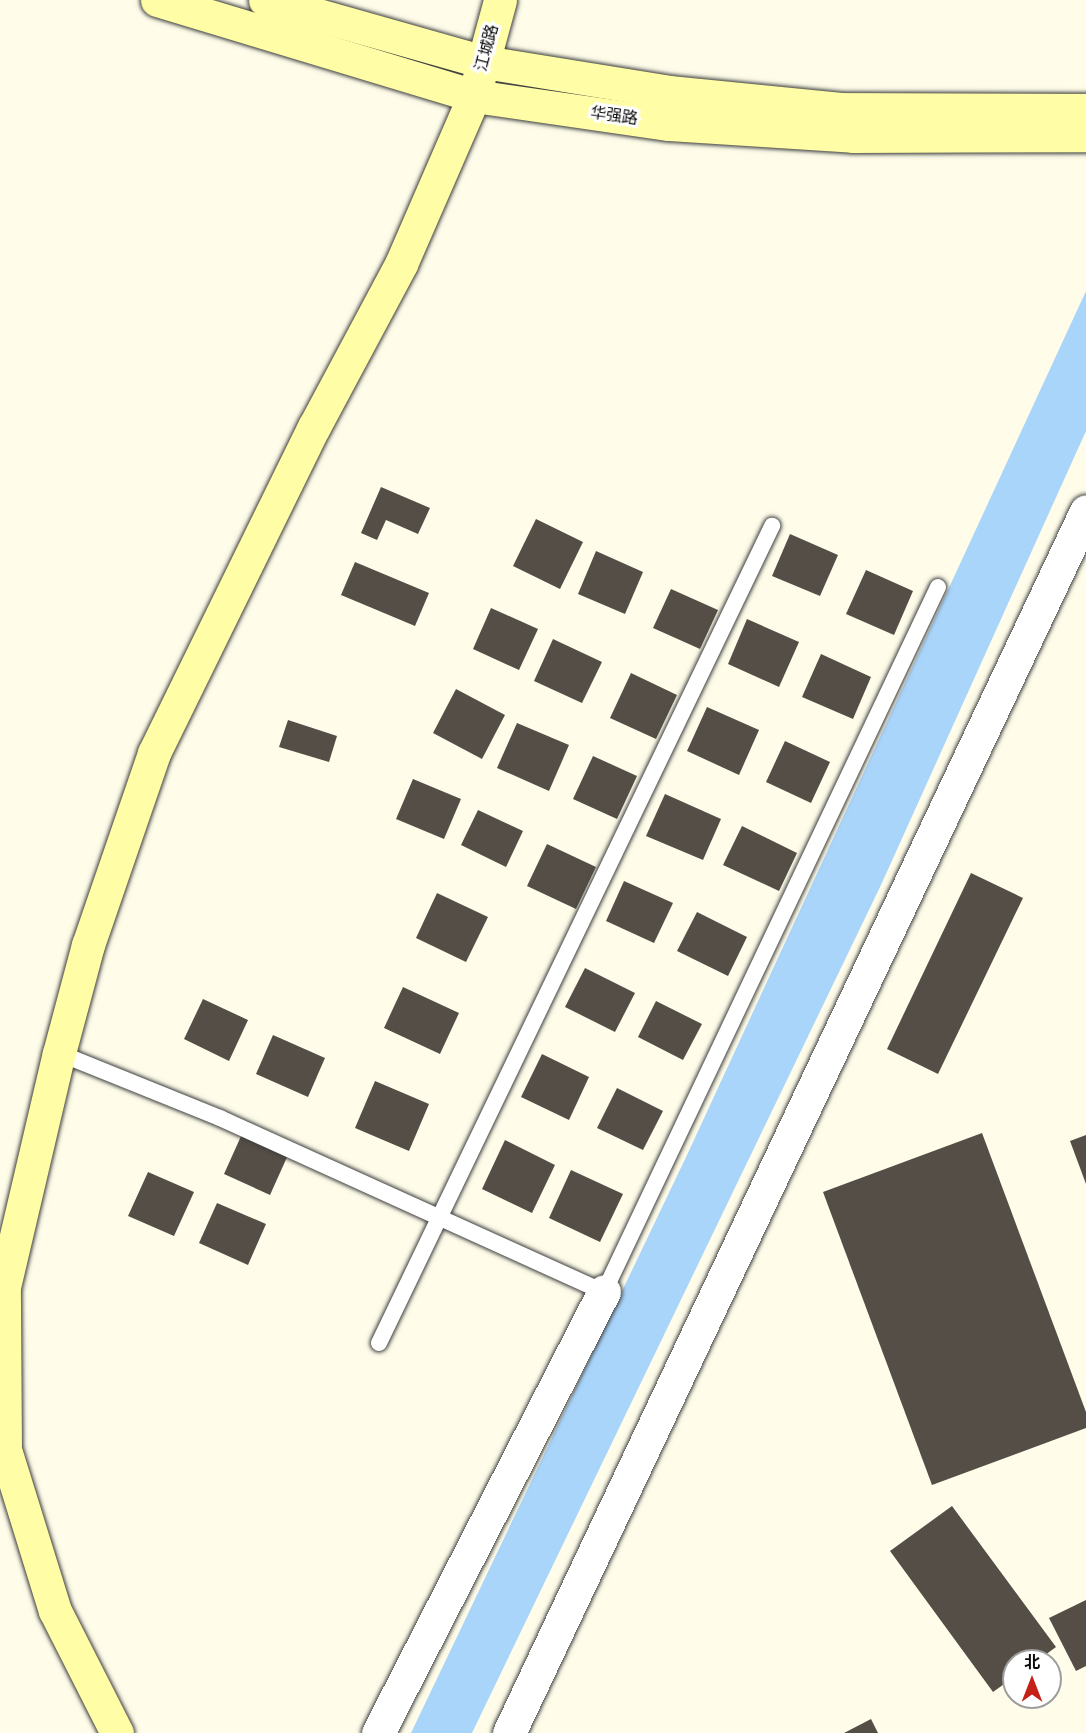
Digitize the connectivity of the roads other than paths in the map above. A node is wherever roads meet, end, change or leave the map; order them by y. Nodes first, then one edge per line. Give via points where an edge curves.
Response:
1 (157, 0) edge
2 (265, 0) edge
3 (500, 0) edge
4 (484, 62) junction
5 (474, 96) junction
6 (1086, 110) edge
7 (1086, 135) edge
8 (1086, 511) edge
9 (772, 526) dead end
10 (938, 587) dead end
11 (59, 1053) junction
12 (440, 1216) junction
13 (604, 1292) junction
14 (379, 1343) dead end
15 (117, 1733) edge
16 (378, 1733) edge
17 (509, 1733) edge

1 - 5 street, 华强路
2 - 4 street, 华强路
3 - 4 street, 江城路
4 - 5 street, 江城路
4 - 6 street, 华强路 via 669,92 843,108
5 - 7 street, 华强路 via 669,124 853,136
5 - 11 street, 江城路 via 401,264 314,427 154,753 88,945
8 - 17 street
9 - 12 lane
10 - 13 lane
11 - 12 lane via 220,1118
11 - 15 street, 江城路 via 4,1287 5,1449 55,1611
12 - 13 lane
12 - 14 lane
13 - 16 street

